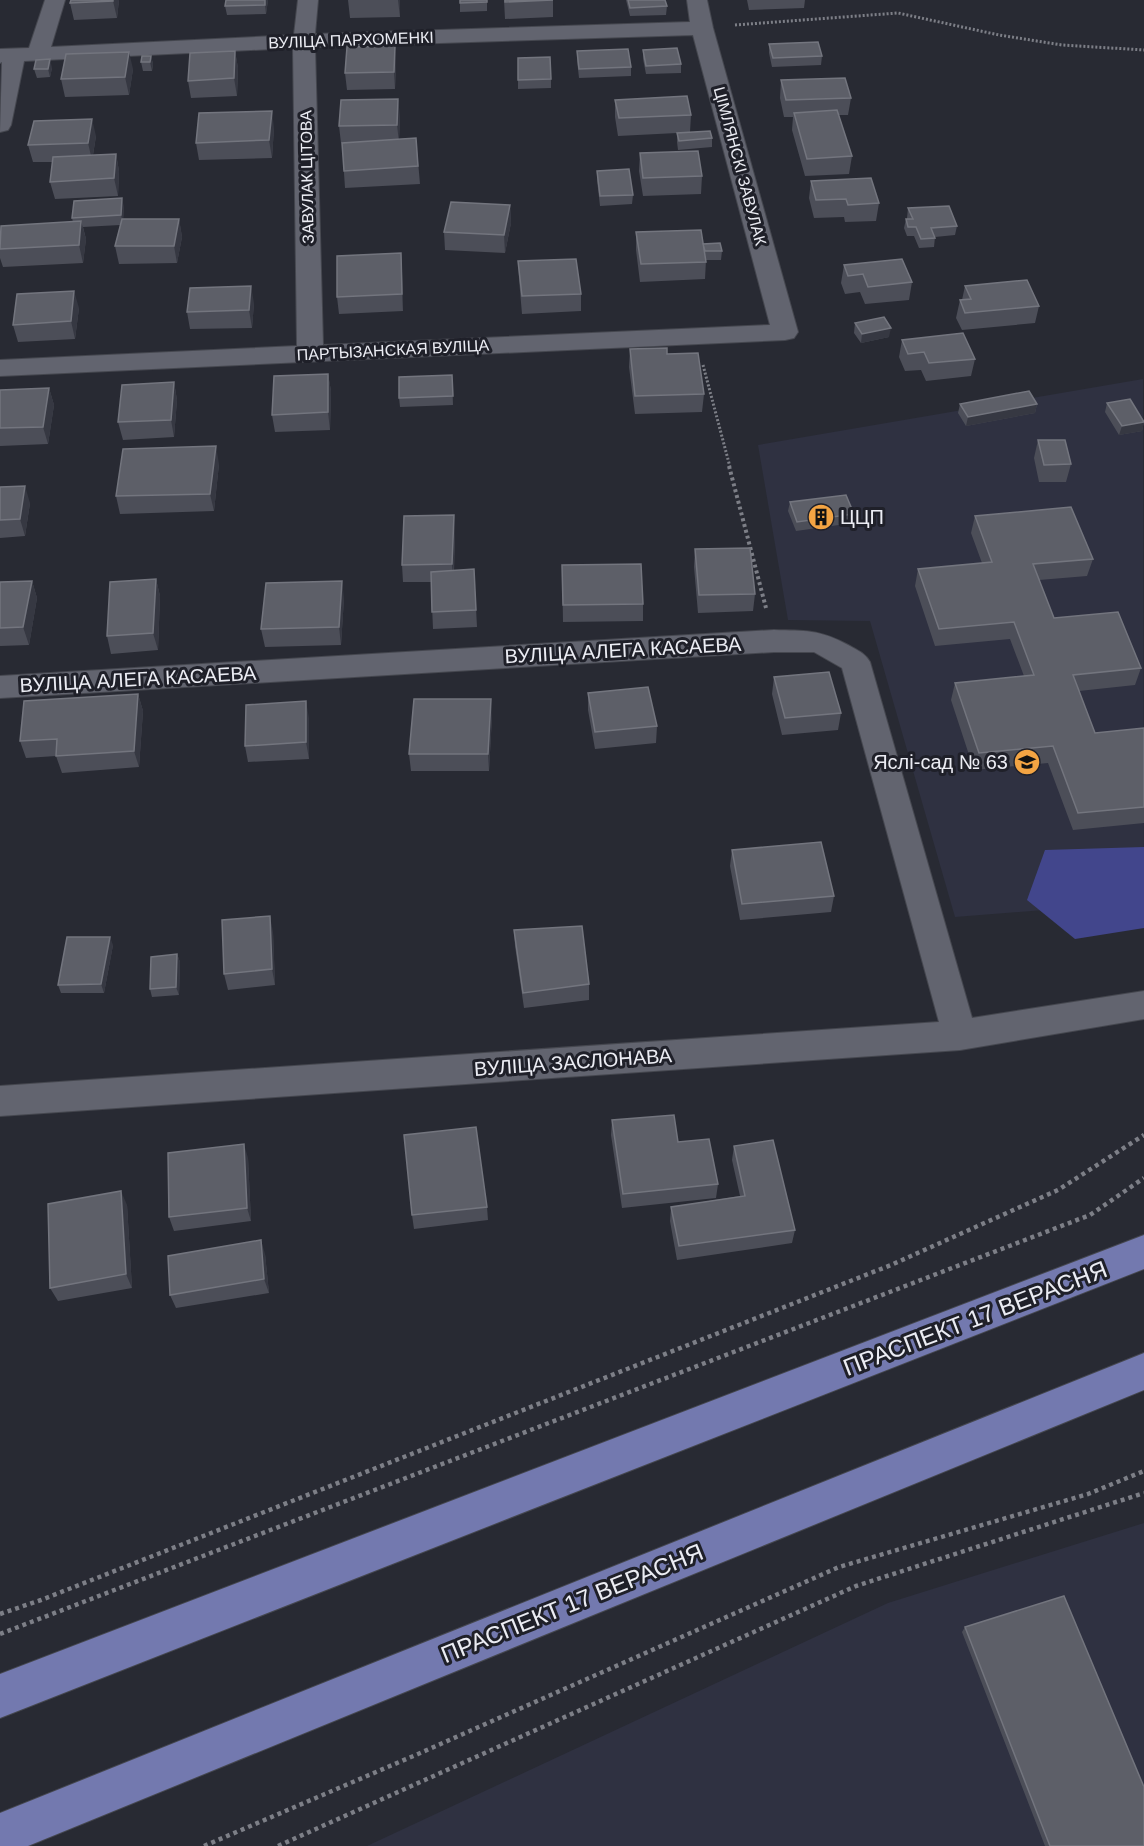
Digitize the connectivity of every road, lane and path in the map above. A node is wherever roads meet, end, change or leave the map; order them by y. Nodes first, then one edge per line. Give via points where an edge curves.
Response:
1 (56, 0) edge
2 (308, 0) edge
3 (697, 0) edge
4 (702, 28) junction
5 (304, 41) junction
6 (1144, 50) edge
7 (38, 53) junction
8 (7, 56) edge
9 (0, 125) edge
10 (785, 332) joint
11 (696, 336) junction
12 (310, 353) junction
13 (0, 368) edge
14 (774, 641) junction
15 (0, 687) edge
16 (1144, 1005) edge
17 (960, 1035) junction
18 (0, 1101) edge
19 (1144, 1135) edge
20 (1144, 1178) edge
21 (1144, 1252) edge
22 (1144, 1371) edge
23 (1144, 1470) edge
24 (1144, 1493) edge
25 (0, 1614) edge
26 (0, 1634) edge
27 (0, 1696) edge
28 (0, 1835) edge
29 (204, 1846) edge
30 (278, 1846) edge

1 - 7 street
2 - 5 street, ЗАВУЛАК ЦІТОВА
3 - 4 street, ЦІМЛЯНСКІ ЗАВУЛАК
4 - 5 street, ВУЛІЦА ПАРХОМЕНКІ
4 - 6 path via 898,13 1062,45
4 - 10 street, ЦІМЛЯНСКІ ЗАВУЛАК
5 - 7 street, ВУЛІЦА ПАРХОМЕНКІ
5 - 12 street, ЗАВУЛАК ЦІТОВА
7 - 8 street, ВУЛІЦА ПАРХОМЕНКІ
8 - 9 street
10 - 11 street, ПАРТЫЗАНСКАЯ ВУЛІЦА
11 - 12 street, ПАРТЫЗАНСКАЯ ВУЛІЦА
11 - 14 path
12 - 13 street, ПАРТЫЗАНСКАЯ ВУЛІЦА
14 - 15 street, ВУЛІЦА АЛЕГА КАСАЕВА
14 - 17 street, ВУЛІЦА АЛЕГА КАСАЕВА via 819,642 855,662
16 - 17 street, ВУЛІЦА ЗАСЛОНАВА
17 - 18 street, ВУЛІЦА ЗАСЛОНАВА
19 - 25 path via 1058,1190 891,1265
20 - 26 path via 1090,1215
21 - 27 main road, ПРАСПЕКТ 17 ВЕРАСНЯ
22 - 28 main road, ПРАСПЕКТ 17 ВЕРАСНЯ
23 - 29 path via 1088,1494 839,1567
24 - 30 path via 856,1586

